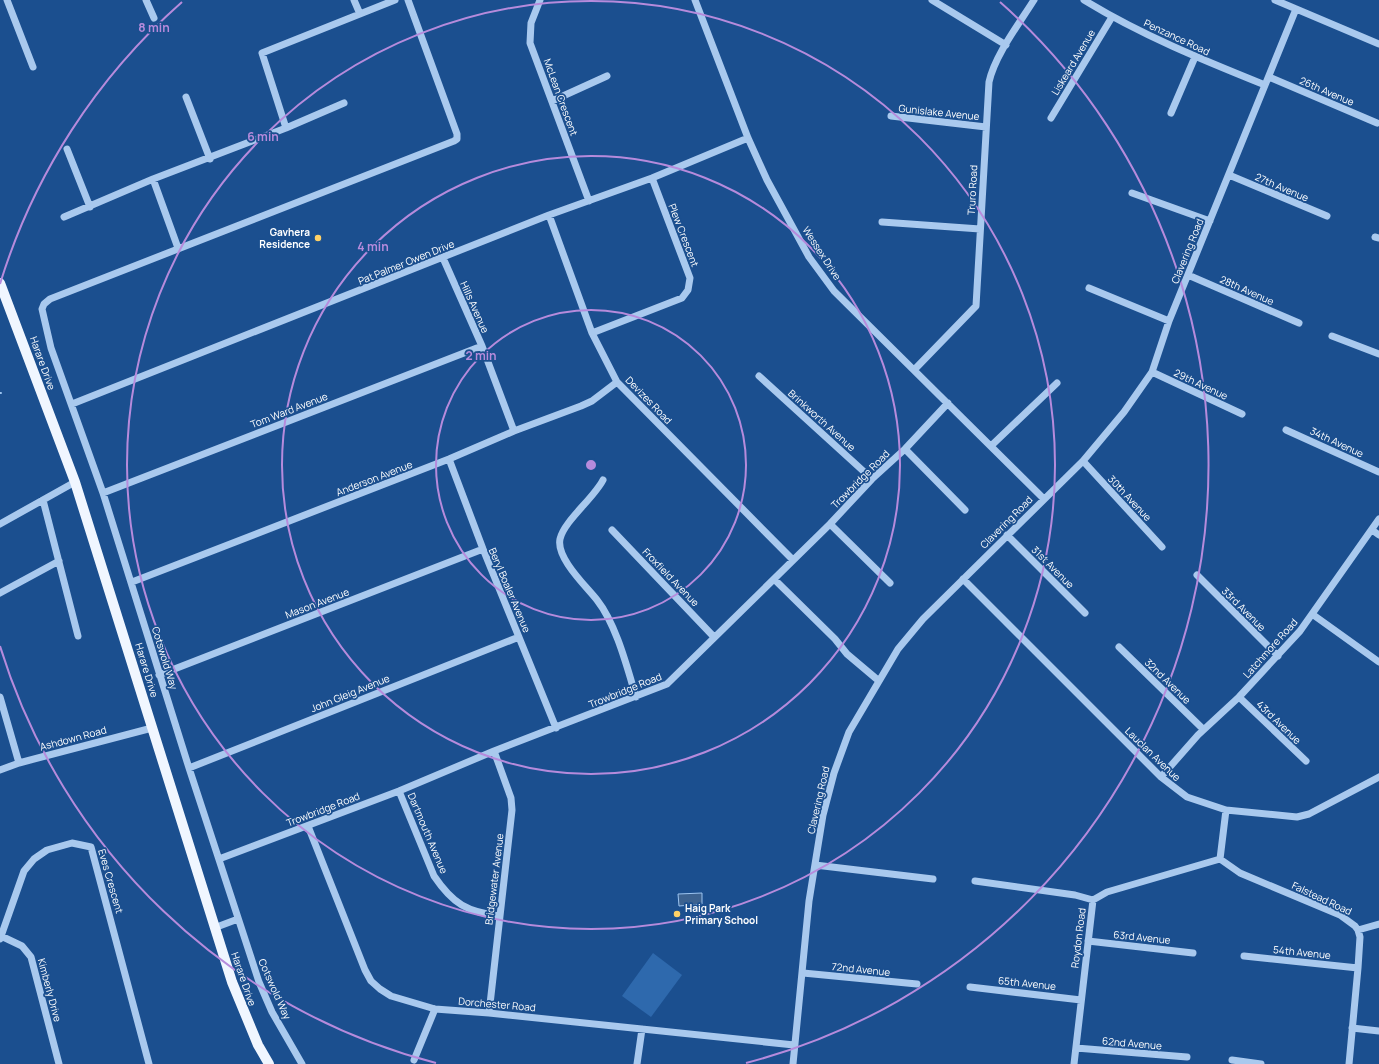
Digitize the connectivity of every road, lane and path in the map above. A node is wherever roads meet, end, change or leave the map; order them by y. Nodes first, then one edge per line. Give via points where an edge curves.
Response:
1 (7, 0) edge
2 (146, 0) edge
3 (354, 0) edge
4 (395, 0) edge
5 (408, 0) edge
6 (540, 0) edge
7 (695, 0) edge
8 (932, 0) edge
9 (1034, 0) edge
10 (1084, 0) edge
11 (1275, 0) edge
12 (1296, 9) junction
13 (360, 14) junction
14 (1112, 17) junction
15 (154, 18) dead end
16 (1379, 44) edge
17 (1006, 45) junction
18 (1195, 57) junction
19 (32, 67) dead end
20 (607, 76) dead end
21 (1269, 77) junction
22 (1265, 85) junction
23 (186, 97) dead end
24 (552, 101) junction
25 (344, 103) dead end
26 (1171, 113) dead end
27 (891, 116) dead end
28 (1051, 118) dead end
29 (1377, 123) dead end
30 (986, 127) junction
31 (286, 128) junction
32 (748, 138) junction
33 (67, 150) dead end
34 (210, 159) junction
35 (1229, 175) junction
36 (652, 178) junction
37 (153, 179) junction
38 (1132, 193) dead end
39 (589, 201) junction
40 (90, 207) junction
41 (549, 215) junction
42 (1327, 216) dead end
43 (64, 217) dead end
44 (1210, 221) junction
45 (882, 222) dead end
46 (980, 229) junction
47 (178, 248) junction
48 (443, 258) junction
49 (1188, 275) junction
50 (0, 283) edge
51 (1089, 288) dead end
52 (1169, 321) junction
53 (1299, 323) dead end
54 (592, 333) junction
55 (1332, 336) dead end
56 (482, 346) junction
57 (1379, 354) edge
58 (915, 369) junction
59 (1152, 372) junction
60 (759, 376) dead end
61 (617, 382) junction
62 (1057, 382) dead end
63 (948, 403) junction
64 (72, 404) junction
65 (1242, 414) dead end
66 (1286, 430) dead end
67 (514, 431) junction
68 (992, 445) junction
69 (905, 449) junction
70 (449, 459) junction
71 (1083, 461) junction
72 (1379, 472) edge
73 (872, 479) junction
74 (604, 480) dead end
75 (75, 482) junction
76 (103, 493) junction
77 (1044, 498) junction
78 (43, 500) junction
79 (965, 510) dead end
80 (1379, 519) edge
81 (0, 524) edge
82 (830, 524) junction
83 (612, 530) dead end
84 (1372, 530) junction
85 (1007, 535) junction
86 (1379, 535) edge
87 (1162, 547) dead end
88 (483, 549) junction
89 (793, 560) junction
90 (59, 561) junction
91 (1196, 575) dead end
92 (774, 579) junction
93 (963, 580) junction
94 (132, 582) junction
95 (890, 583) dead end
96 (0, 593) edge
97 (1085, 613) dead end
98 (1312, 614) junction
99 (78, 636) dead end
100 (519, 637) junction
101 (714, 637) junction
102 (1119, 648) dead end
103 (1278, 656) junction
104 (1379, 662) edge
105 (159, 675) junction
106 (879, 681) junction
107 (0, 697) edge
108 (636, 697) junction
109 (1239, 697) junction
110 (152, 728) junction
111 (556, 728) junction
112 (1203, 729) junction
113 (494, 751) junction
114 (1306, 761) dead end
115 (19, 763) junction
116 (189, 768) junction
117 (0, 770) edge
118 (1161, 777) junction
119 (1379, 777) edge
120 (400, 791) junction
121 (1226, 810) junction
122 (308, 826) junction
123 (219, 859) junction
124 (1220, 859) junction
125 (815, 865) junction
126 (933, 879) dead end
127 (975, 881) dead end
128 (1093, 900) junction
129 (500, 916) junction
130 (238, 919) junction
131 (1379, 924) edge
132 (214, 928) junction
133 (1358, 930) junction
134 (0, 937) edge
135 (1088, 941) junction
136 (1193, 953) dead end
137 (1244, 956) dead end
138 (1358, 968) junction
139 (803, 973) junction
140 (917, 984) dead end
141 (970, 987) dead end
142 (1081, 1000) junction
143 (435, 1009) junction
144 (489, 1013) junction
145 (1352, 1028) junction
146 (642, 1029) junction
147 (1379, 1030) edge
148 (794, 1045) junction
149 (1076, 1048) junction
150 (1187, 1057) dead end
151 (414, 1060) dead end
152 (1232, 1060) dead end
153 (59, 1064) edge
154 (149, 1064) edge
155 (269, 1064) edge
156 (302, 1064) edge
157 (637, 1064) edge
158 (793, 1064) edge
159 (1074, 1064) edge
160 (1261, 1064) edge
161 (1348, 1064) edge

1 - 19 street
2 - 15 street
3 - 13 street
4 - 13 street
5 - 47 street via 457,134 454,141
6 - 24 street, McLean Crescent via 531,23 530,43
7 - 32 street, Wessex Drive
8 - 17 street
9 - 17 street, Truro Road
10 - 14 street, Penzance Road
11 - 12 street
12 - 16 street
12 - 21 street, Clavering Road
13 - 31 street via 262,53
14 - 18 street, Penzance Road
14 - 28 street, Liskeard Avenue
17 - 30 street, Truro Road via 991,75
18 - 22 street, Penzance Road
18 - 26 street
20 - 24 street
21 - 22 street, Clavering Road
21 - 29 street, 26th Avenue
22 - 35 street, Clavering Road
23 - 34 street
24 - 39 street, McLean Crescent
25 - 31 street
27 - 30 street, Gunislake Avenue
30 - 46 street, Truro Road
31 - 34 street
32 - 36 street, Pat Palmer Owen Drive
32 - 58 street, Wessex Drive via 779,204 822,276 834,291
33 - 40 street
34 - 37 street
35 - 42 street, 27th Avenue
35 - 44 street, Clavering Road
36 - 39 street, Pat Palmer Owen Drive
36 - 54 street, Plew Crescent via 690,278 688,290 682,298
37 - 40 street
37 - 47 street
38 - 44 street
39 - 41 street, Pat Palmer Owen Drive
40 - 43 street
41 - 48 street, Pat Palmer Owen Drive
41 - 54 street, Devizes Road
44 - 49 street, Clavering Road
45 - 46 street
46 - 58 street, Truro Road via 976,306
47 - 64 street, Cotswold Way via 50,299 44,304 42,316
48 - 56 street, Hills Avenue
48 - 64 street, Pat Palmer Owen Drive
49 - 52 street, Clavering Road
49 - 53 street, 28th Avenue
50 - 75 main road, Harare Drive
51 - 52 street
52 - 59 street, Clavering Road
54 - 61 street, Devizes Road
55 - 57 street
56 - 67 street, Hills Avenue
56 - 76 street, Tom Ward Avenue
58 - 63 street, Wessex Drive
59 - 65 street, 29th Avenue
59 - 71 street, Clavering Road via 1124,412
60 - 73 street, Brinkworth Avenue
61 - 67 street, Anderson Avenue via 581,406
61 - 89 street, Devizes Road
62 - 68 street
63 - 68 street, Wessex Drive
63 - 69 street, Trowbridge Road
64 - 76 street, Cotswold Way
66 - 72 street, 34th Avenue
67 - 70 street, Anderson Avenue
68 - 77 street, Wessex Drive
69 - 73 street, Trowbridge Road
69 - 79 street
70 - 88 street, Beryl Boaler Avenue
70 - 94 street, Anderson Avenue
71 - 77 street, Clavering Road
71 - 87 street, 30th Avenue
73 - 82 street, Trowbridge Road
74 - 108 street via 562,533 559,546 564,559 603,609 624,658
75 - 78 street
75 - 110 main road, Harare Drive
76 - 94 street, Cotswold Way
77 - 85 street, Clavering Road
78 - 81 street
78 - 90 street
80 - 84 street, Latchmore Road
82 - 89 street, Trowbridge Road
82 - 95 street
83 - 101 street, Froxfield Avenue
84 - 86 street
84 - 98 street, Latchmore Road
85 - 93 street, Clavering Road
85 - 97 street, 31st Avenue
88 - 100 street, Beryl Boaler Avenue
88 - 105 street, Mason Avenue
89 - 92 street, Trowbridge Road
90 - 96 street
90 - 99 street
91 - 103 street, 33rd Avenue
92 - 101 street, Trowbridge Road
92 - 106 street via 847,654
93 - 106 street, Clavering Road via 923,619 898,649
93 - 118 street, Lauclan Avenue
94 - 105 street, Cotswold Way
98 - 103 street, Latchmore Road
98 - 104 street
100 - 111 street, Beryl Boaler Avenue
100 - 116 street, John Gleig Avenue
101 - 108 street, Trowbridge Road via 672,681
102 - 112 street, 32nd Avenue
103 - 109 street, Latchmore Road
105 - 116 street, Cotswold Way
106 - 125 street, Clavering Road via 849,732 834,772 823,814
107 - 115 street
108 - 111 street, Trowbridge Road
109 - 112 street, Latchmore Road
109 - 114 street, 43rd Avenue
110 - 115 street, Ashdown Road
110 - 132 main road, Harare Drive
111 - 113 street, Trowbridge Road
112 - 118 street, Latchmore Road
113 - 120 street, Trowbridge Road
113 - 129 street, Bridgewater Avenue via 511,798 512,810
115 - 117 street, Ashdown Road
116 - 123 street, Cotswold Way
118 - 121 street, Lauclan Avenue via 1187,797
119 - 121 street, Lauclan Avenue via 1304,816 1289,817
120 - 122 street, Trowbridge Road
120 - 129 street, Dartmouth Avenue via 434,876 443,889 468,909
121 - 124 street
122 - 123 street, Trowbridge Road
122 - 143 street, Dorchester Road via 371,981 391,996
123 - 130 street, Cotswold Way
124 - 128 street, Roydon Road via 1107,892
124 - 133 street, Falstead Road via 1240,873 1340,915
125 - 126 street
125 - 139 street, Clavering Road
127 - 128 street via 1075,895
128 - 135 street, Roydon Road
129 - 144 street, Bridgewater Avenue
130 - 132 street
130 - 156 street, Cotswold Way via 272,1012
131 - 133 street
132 - 155 main road, Harare Drive via 243,1013
133 - 138 street
134 - 153 street, Kimberly Drive via 22,946 31,957
134 - 154 street, Eves Crescent via 24,871 34,859 46,850 72,843 91,847
135 - 136 street, 63rd Avenue
135 - 142 street, Roydon Road
137 - 138 street, 54th Avenue
138 - 145 street
139 - 140 street, 72nd Avenue
139 - 148 street, Clavering Road
141 - 142 street, 65th Avenue
142 - 149 street, Roydon Road
143 - 144 street, Dorchester Road
143 - 151 street
144 - 146 street, Dorchester Road
145 - 147 street
145 - 161 street
146 - 148 street, Dorchester Road
146 - 157 street
148 - 158 street, Clavering Road
149 - 150 street, 62nd Avenue
149 - 159 street, Roydon Road
152 - 160 street

